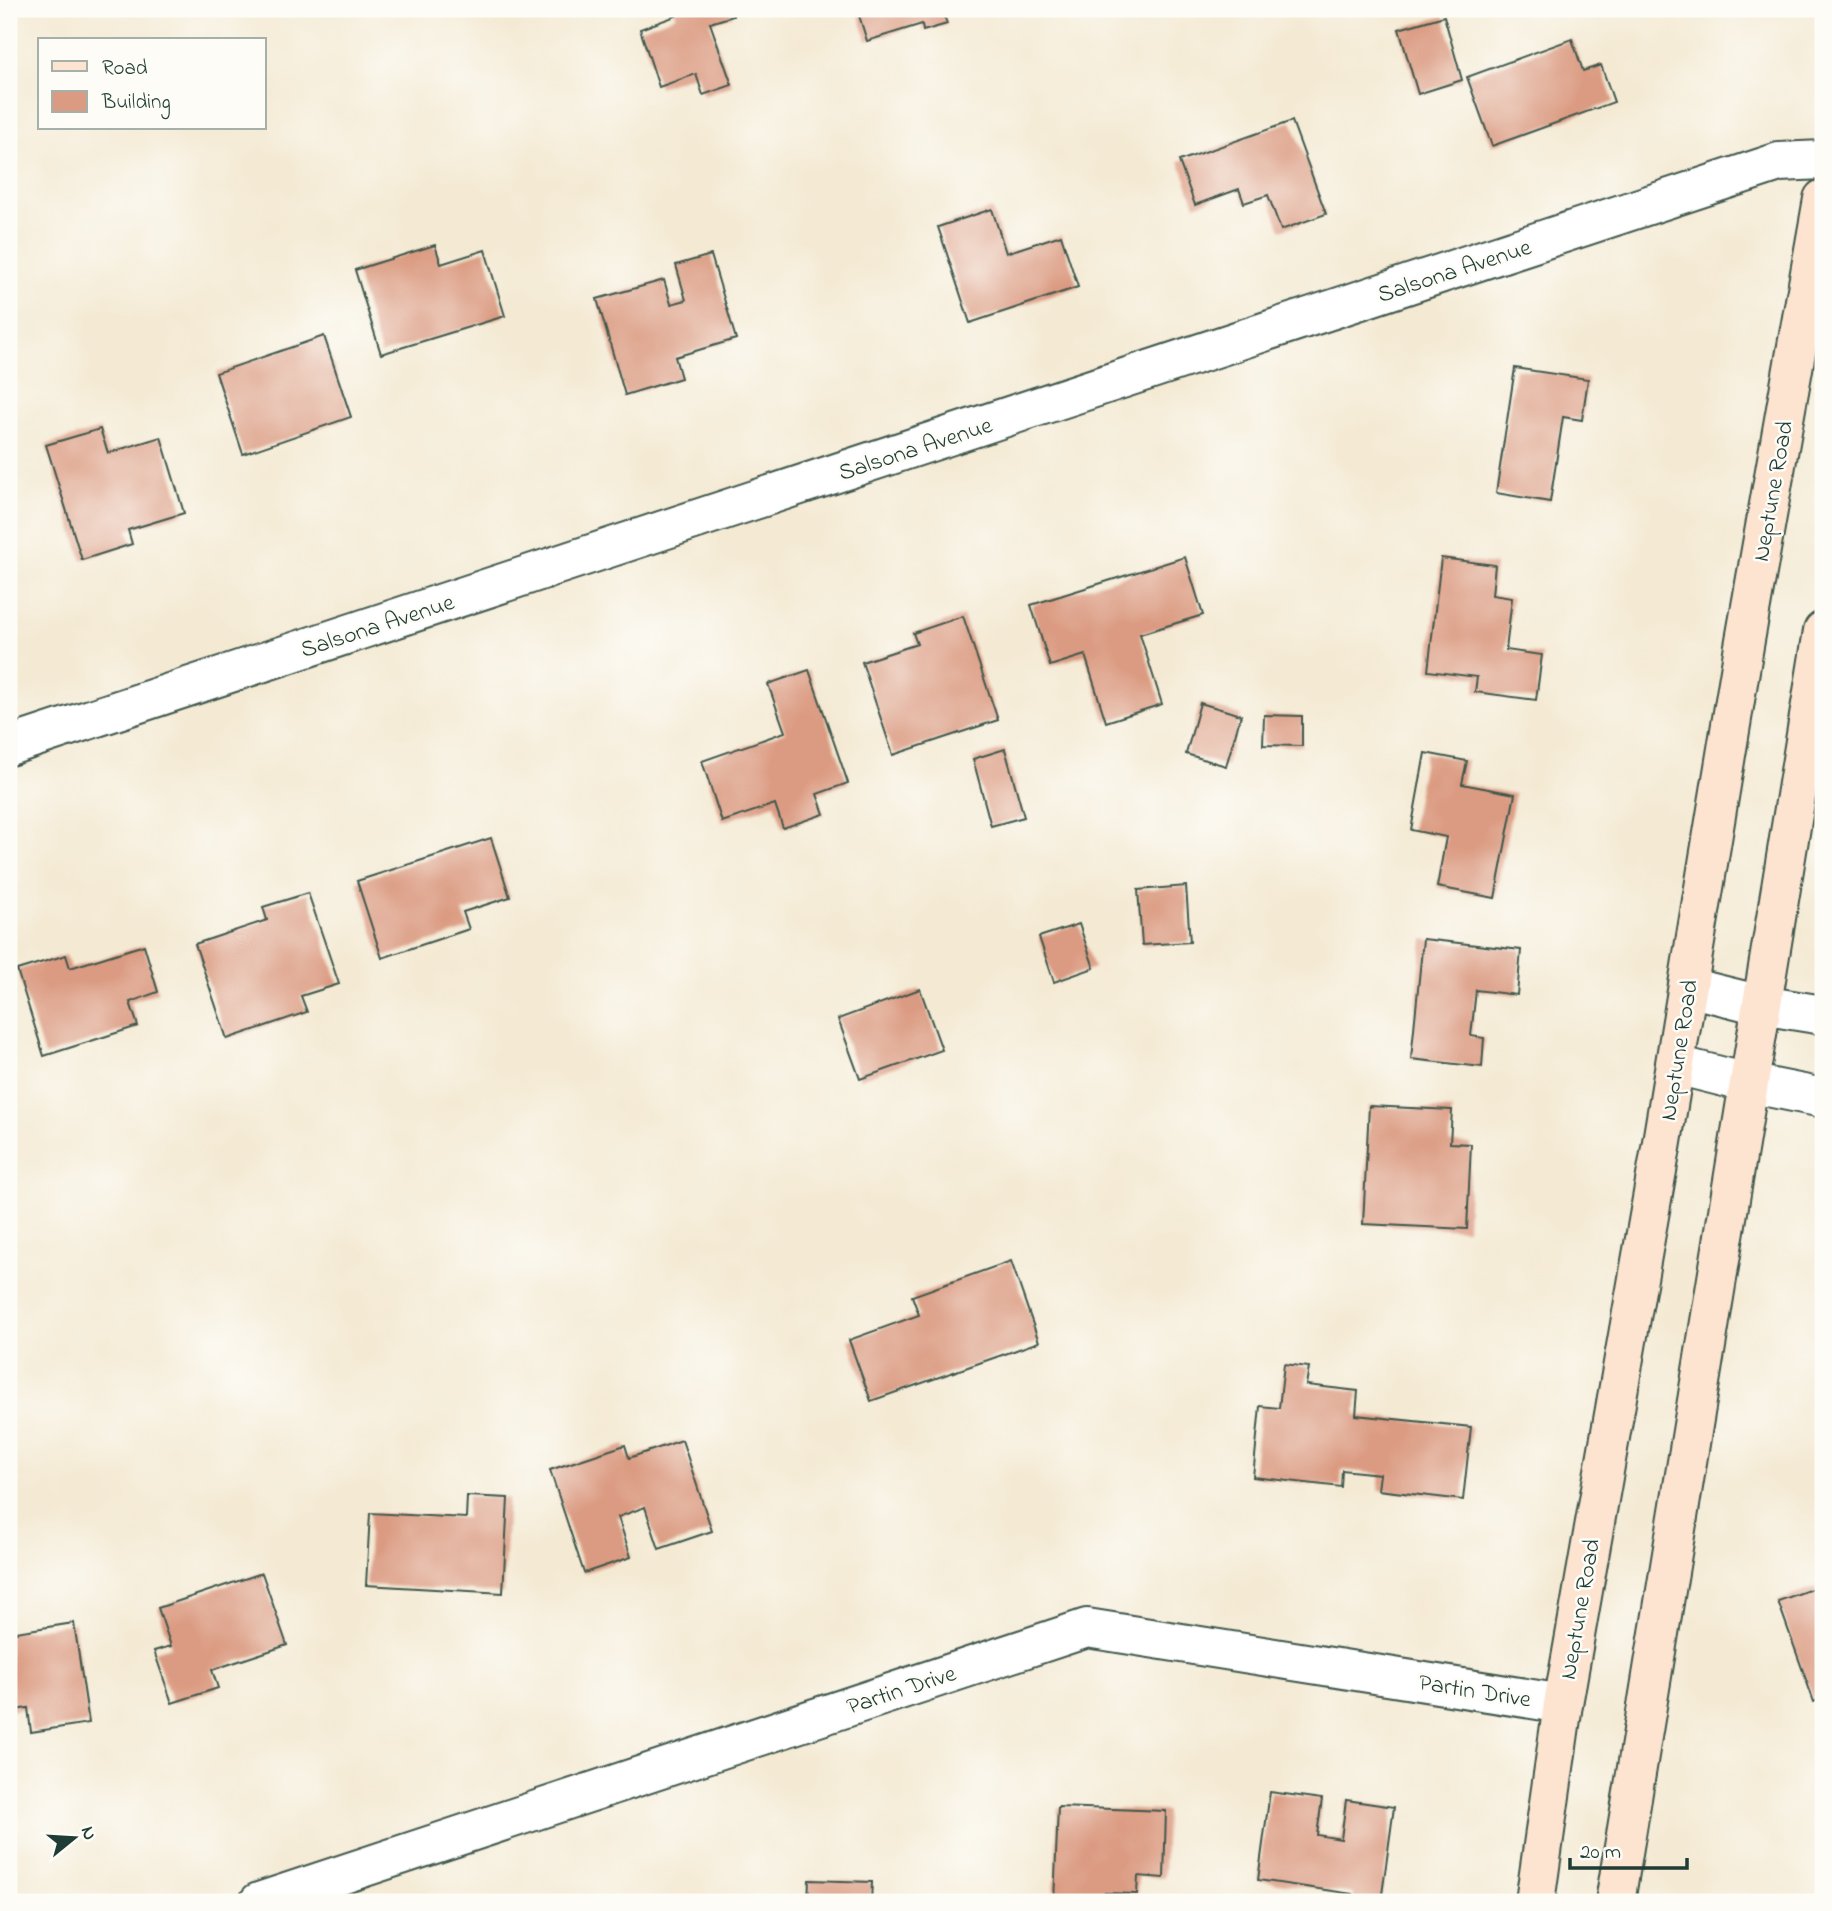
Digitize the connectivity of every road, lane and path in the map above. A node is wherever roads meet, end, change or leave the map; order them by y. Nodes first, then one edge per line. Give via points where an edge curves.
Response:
1 (1823, 160) edge
2 (1823, 199) edge
3 (1823, 631) edge
4 (9, 746) edge
5 (1688, 987) junction
6 (1761, 1005) junction
7 (1823, 1014) edge
8 (1675, 1065) junction
9 (1748, 1083) junction
10 (1823, 1098) edge
11 (1563, 1704) junction
12 (258, 1902) edge
13 (1535, 1902) edge
14 (1615, 1902) edge

1 - 4 street, Salsona Avenue via 1779,162
2 - 5 main road, Neptune Road
3 - 6 main road
5 - 6 street
5 - 8 main road, Neptune Road
6 - 7 street
6 - 9 main road
8 - 9 street
8 - 11 main road, Neptune Road
9 - 10 street
9 - 14 main road
11 - 12 street, Partin Drive via 1087,1628
11 - 13 main road, Neptune Road

